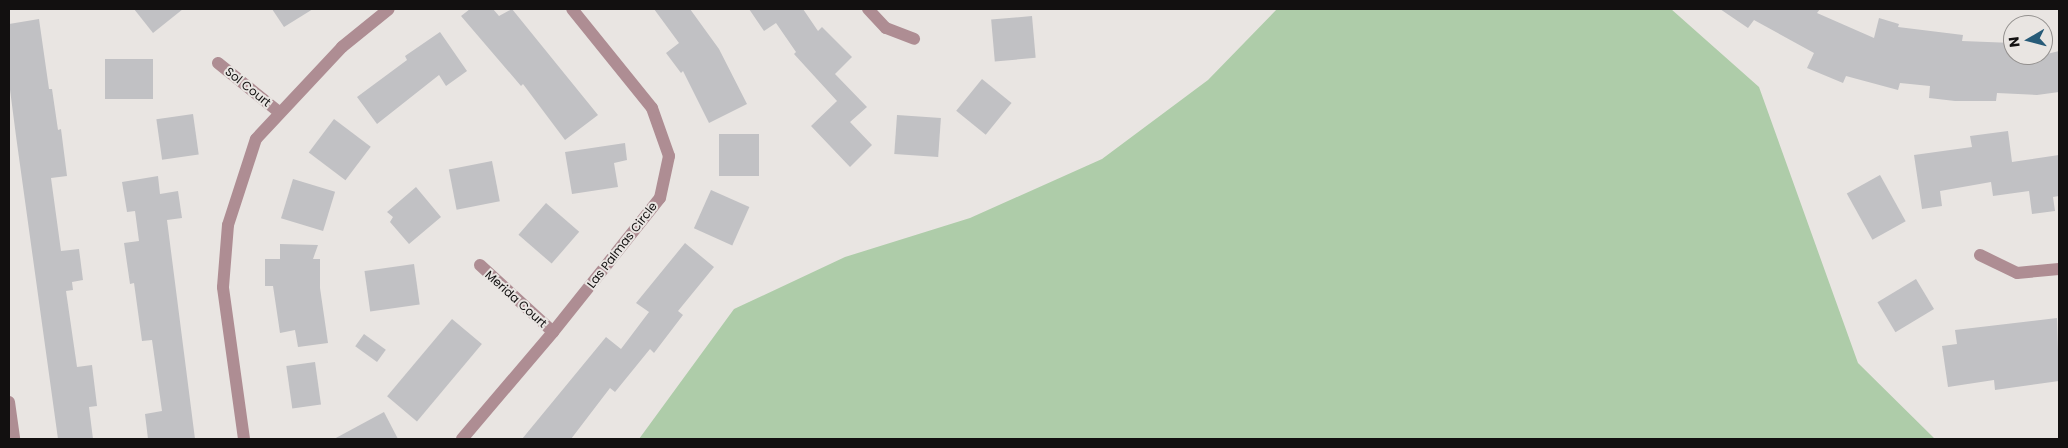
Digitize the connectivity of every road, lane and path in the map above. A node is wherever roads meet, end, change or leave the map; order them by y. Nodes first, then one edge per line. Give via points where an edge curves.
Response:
1 (389, 9) edge
2 (572, 9) edge
3 (868, 9) edge
4 (914, 39) dead end
5 (218, 62) dead end
6 (279, 112) junction
7 (1980, 255) dead end
8 (480, 265) dead end
9 (2059, 268) edge
10 (553, 332) junction
11 (9, 402) edge
12 (14, 439) edge
13 (244, 439) edge
14 (462, 439) edge

1 - 6 street via 342,48
2 - 10 street, Las Palmas Circle via 652,108 668,156 660,198
3 - 4 street via 886,28
5 - 6 street, Sol Court
6 - 13 street via 256,139 228,225 223,287
7 - 9 street via 2017,273
8 - 10 street, Merida Court
10 - 14 street, Las Palmas Circle
11 - 12 street

